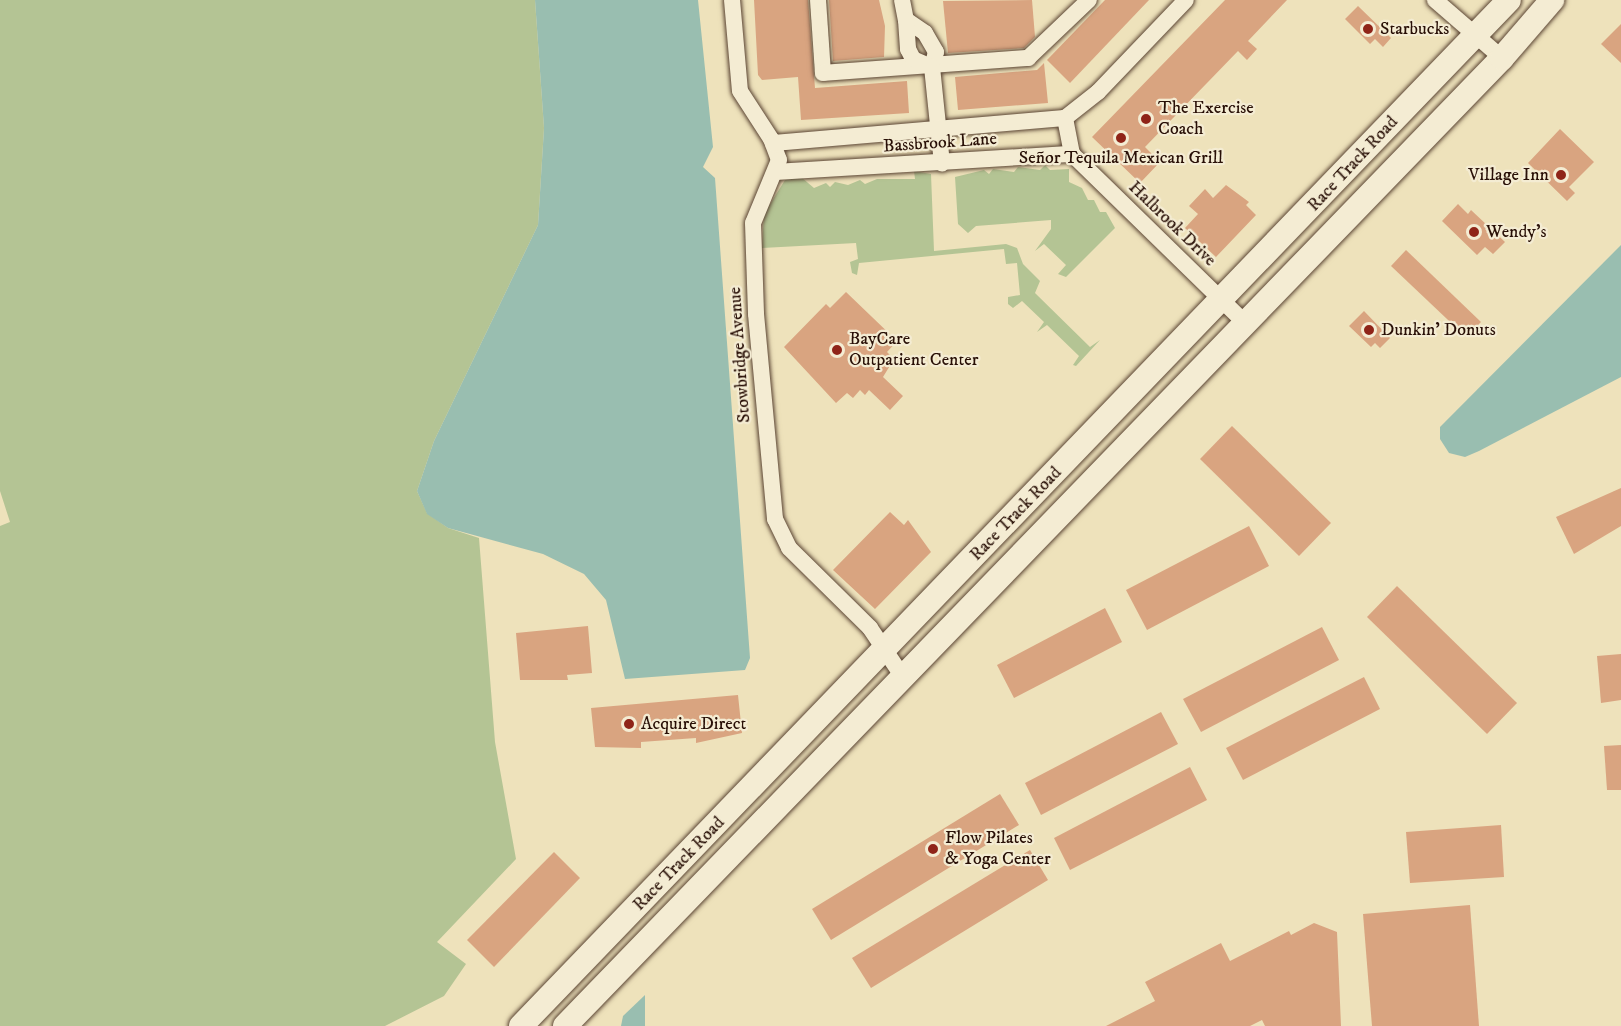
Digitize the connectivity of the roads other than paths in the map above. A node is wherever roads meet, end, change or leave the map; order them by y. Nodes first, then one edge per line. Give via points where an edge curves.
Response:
1 (732, 0) edge
2 (818, 0) edge
3 (902, 0) edge
4 (1089, 0) edge
5 (1186, 0) edge
6 (1435, 0) edge
7 (1509, 0) edge
8 (1552, 0) edge
9 (906, 20) junction
10 (1475, 35) junction
11 (1502, 58) junction
12 (932, 67) junction
13 (1065, 118) junction
14 (940, 129) junction
15 (773, 143) junction
16 (1071, 154) junction
17 (942, 163) junction
18 (776, 172) junction
19 (1223, 301) junction
20 (1245, 322) junction
21 (885, 651) junction
22 (903, 677) junction
23 (676, 866) junction
24 (699, 888) junction
25 (522, 1026) edge
26 (565, 1026) edge

1 - 15 street, Stowbridge Avenue via 740,91
2 - 12 street via 823,73
3 - 9 street
4 - 12 street via 1028,58
5 - 13 street via 1098,92
6 - 10 street
7 - 10 main road, Race Track Road
8 - 11 main road, Race Track Road
9 - 12 street via 908,49 913,58
9 - 12 street via 932,41 936,52
10 - 11 street
10 - 19 main road, Race Track Road
11 - 20 main road, Race Track Road
12 - 14 street
13 - 14 street, Bassbrook Lane
13 - 16 street
14 - 15 street, Bassbrook Lane
14 - 17 street
15 - 18 street, Stowbridge Avenue via 779,160
16 - 17 street, Bassbrook Lane
16 - 19 street, Halbrook Drive
17 - 18 street, Bassbrook Lane
18 - 21 street, Stowbridge Avenue via 753,223 756,314 775,519 789,548 870,628
19 - 20 street, Halbrook Drive
19 - 21 main road, Race Track Road
20 - 22 main road, Race Track Road
21 - 22 street, Stowbridge Avenue
21 - 23 main road, Race Track Road
22 - 24 main road, Race Track Road
23 - 24 main road
23 - 25 main road, Race Track Road
24 - 26 main road, Race Track Road

